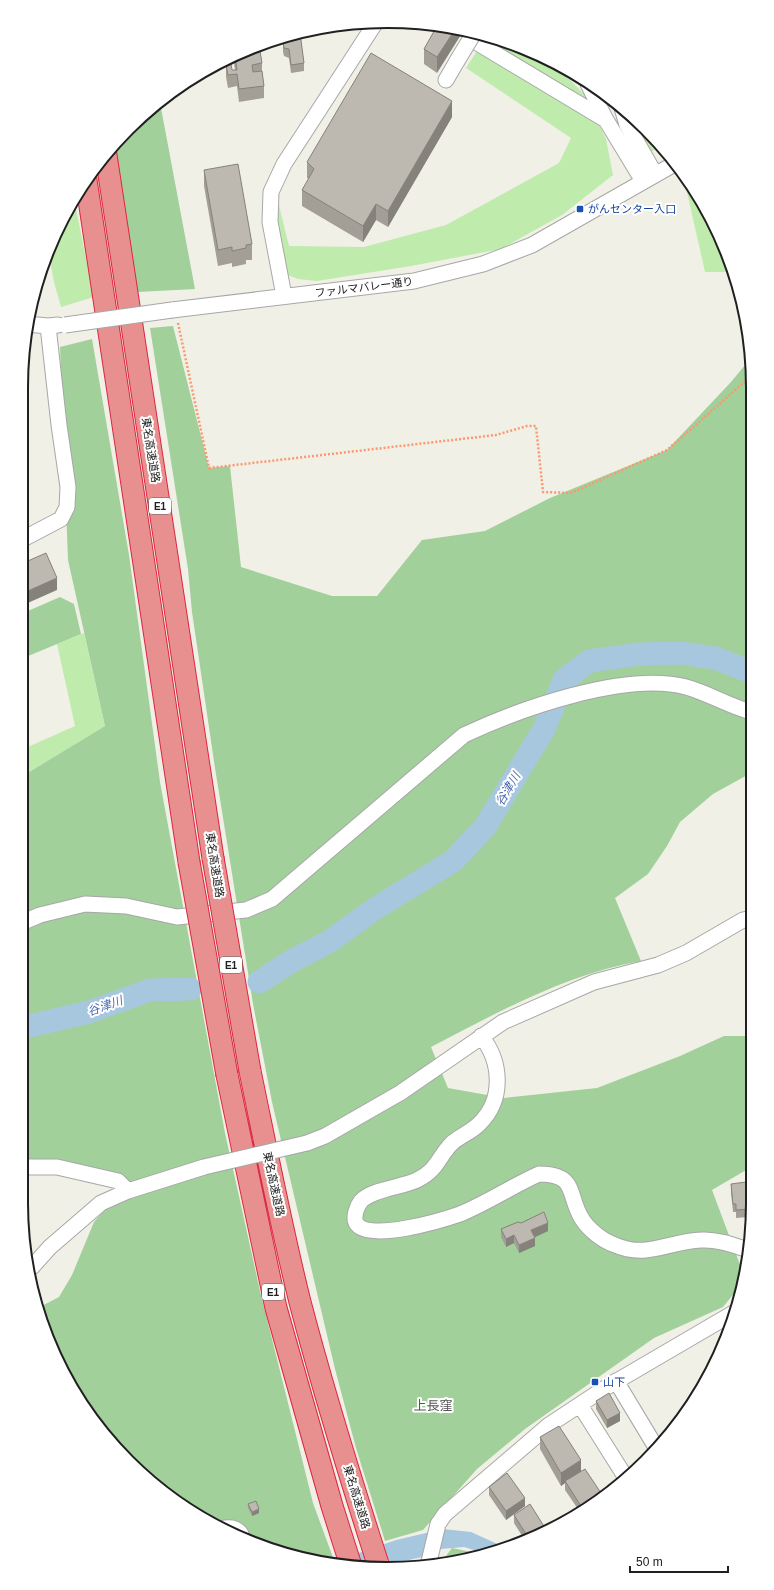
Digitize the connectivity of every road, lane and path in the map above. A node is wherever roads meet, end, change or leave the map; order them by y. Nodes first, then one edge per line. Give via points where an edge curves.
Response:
1 (372, 29) edge
2 (475, 38) edge
3 (477, 39) edge
4 (446, 80) dead end
5 (593, 93) edge
6 (611, 107) edge
7 (604, 116) junction
8 (625, 118) edge
9 (107, 162) edge
10 (670, 166) edge
11 (649, 178) junction
12 (88, 190) edge
13 (284, 296) junction
14 (174, 310) junction
15 (34, 325) edge
16 (48, 326) junction
17 (746, 381) edge
18 (28, 536) edge
19 (746, 710) edge
20 (746, 919) edge
21 (28, 920) edge
22 (481, 1036) junction
23 (28, 1167) edge
24 (128, 1190) junction
25 (743, 1248) edge
26 (34, 1265) edge
27 (728, 1316) edge
28 (616, 1381) junction
29 (580, 1405) junction
30 (654, 1444) edge
31 (623, 1474) edge
32 (430, 1559) edge
33 (349, 1560) edge
34 (377, 1562) edge

1 - 13 street via 284,164 271,192 270,222
2 - 4 street, bridge
3 - 7 street
5 - 7 street
6 - 7 street
7 - 11 street
8 - 11 street
9 - 34 highway, 東名高速道路 / E1, bridge via 213,858 250,1071 300,1302 355,1495
10 - 11 street, ファルマバレー通り
11 - 13 street, ファルマバレー通り via 532,245 483,264 414,282
12 - 33 highway, E1, bridge via 189,862 227,1075 276,1308
13 - 14 street, ファルマバレー通り
14 - 16 street, ファルマバレー通り, bridge
14 - 17 path via 209,468 496,435 536,426 542,492 571,493 667,450
15 - 16 street, ファルマバレー通り
16 - 18 street via 68,487 68,507 62,519
19 - 21 street via 686,687 661,683 597,688 493,721 464,735 281,892 272,899 246,910 177,917 126,906 85,904
20 - 22 street via 686,953 658,965 594,982 503,1022
22 - 24 street, bridge via 400,1093 325,1136 204,1167
22 - 25 street via 488,1045 497,1068 494,1103 487,1115 452,1144 434,1170 417,1180 367,1196 358,1207 355,1217 362,1229 381,1231 419,1226 460,1214 538,1174 551,1174 568,1184 582,1219 599,1237 615,1246 634,1251 652,1251 683,1242 716,1240
23 - 24 street via 57,1167 118,1181
24 - 26 street via 102,1203 50,1247
27 - 28 street
28 - 29 street
28 - 30 street
29 - 31 street
29 - 32 street via 549,1425 456,1504 438,1524

